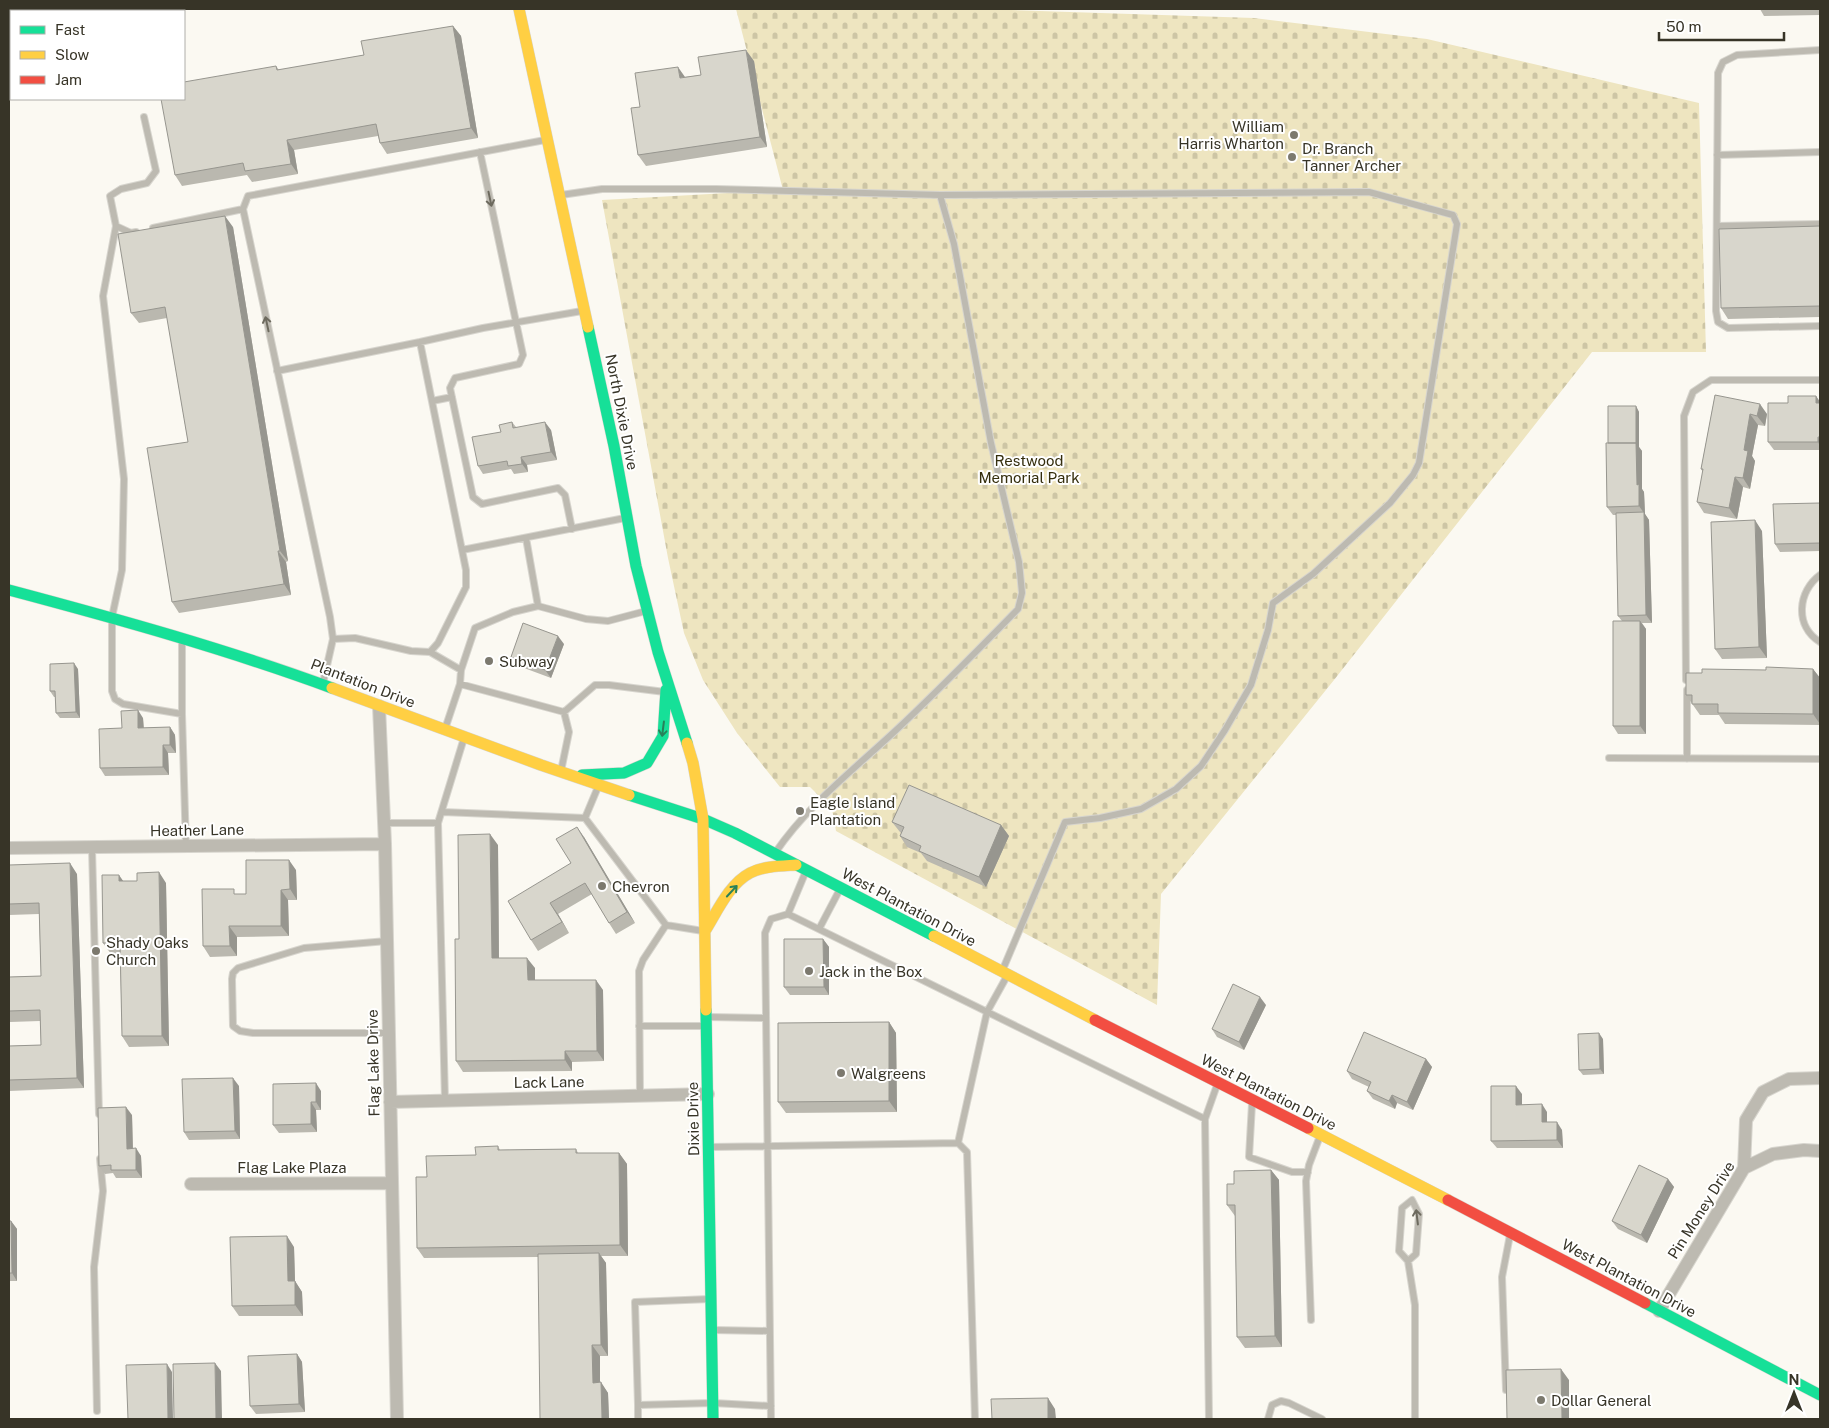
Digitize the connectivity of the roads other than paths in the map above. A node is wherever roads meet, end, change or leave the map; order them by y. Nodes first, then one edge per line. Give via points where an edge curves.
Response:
1 (519, 9) edge
2 (1820, 50) edge
3 (144, 117) dead end
4 (548, 140) junction
5 (480, 152) junction
6 (1820, 152) edge
7 (1717, 155) junction
8 (560, 195) junction
9 (940, 195) junction
10 (243, 209) junction
11 (1820, 224) edge
12 (116, 226) junction
13 (1716, 226) junction
14 (150, 229) edge
15 (140, 231) edge
16 (585, 310) junction
17 (515, 322) junction
18 (1820, 326) edge
19 (420, 342) junction
20 (277, 371) junction
21 (1820, 380) edge
22 (452, 398) junction
23 (432, 401) junction
24 (627, 518) junction
25 (572, 529) junction
26 (526, 538) junction
27 (462, 550) junction
28 (1820, 575) edge
29 (9, 590) edge
30 (538, 606) junction
31 (647, 610) junction
32 (112, 617) junction
33 (182, 638) junction
34 (333, 639) junction
35 (1820, 642) edge
36 (430, 652) junction
37 (461, 670) junction
38 (323, 684) junction
39 (460, 684) junction
40 (666, 687) junction
41 (379, 706) junction
42 (564, 712) junction
43 (182, 714) junction
44 (444, 730) junction
45 (464, 737) junction
46 (1609, 758) dead end
47 (1687, 759) junction
48 (1820, 760) edge
49 (566, 774) junction
50 (599, 785) junction
51 (442, 812) junction
52 (585, 818) junction
53 (703, 819) junction
54 (384, 823) junction
55 (438, 823) junction
56 (385, 844) junction
57 (186, 847) junction
58 (9, 848) edge
59 (92, 848) junction
60 (775, 854) junction
61 (801, 868) junction
62 (841, 888) junction
63 (788, 914) junction
64 (666, 925) junction
65 (819, 929) junction
66 (705, 931) junction
67 (387, 941) junction
68 (1005, 974) junction
69 (987, 1012) junction
70 (766, 1018) junction
71 (706, 1021) junction
72 (639, 1026) junction
73 (389, 1033) junction
74 (1820, 1078) edge
75 (1218, 1082) junction
76 (708, 1094) junction
77 (640, 1096) junction
78 (446, 1100) junction
79 (1252, 1100) junction
80 (390, 1102) junction
81 (1205, 1119) junction
82 (99, 1121) edge
83 (1321, 1134) junction
84 (958, 1143) junction
85 (709, 1146) junction
86 (768, 1146) junction
87 (100, 1150) edge
88 (1820, 1151) edge
89 (1744, 1168) junction
90 (1308, 1172) junction
91 (392, 1183) junction
92 (191, 1184) dead end
93 (1416, 1184) junction
94 (1412, 1200) junction
95 (1510, 1232) junction
96 (1408, 1261) junction
97 (711, 1298) junction
98 (1658, 1310) junction
99 (1311, 1320) dead end
100 (712, 1330) junction
101 (770, 1331) junction
102 (1506, 1390) edge
103 (1820, 1395) edge
104 (713, 1403) junction
105 (638, 1405) junction
106 (771, 1406) junction
107 (97, 1411) dead end
108 (396, 1419) edge
109 (638, 1419) edge
110 (713, 1419) edge
111 (771, 1419) edge
112 (976, 1419) edge
113 (1209, 1419) edge
114 (1268, 1419) edge
115 (1322, 1419) edge
116 (1415, 1419) edge

1 - 4 main road, North Dixie Drive
2 - 7 lane via 1737,54 1723,62 1718,73
3 - 12 lane via 156,171 147,183 121,189 110,196
4 - 5 lane
4 - 8 main road, North Dixie Drive
5 - 10 lane via 248,196
5 -> 17 lane
6 - 7 lane
7 - 13 lane
8 - 9 lane via 602,189
8 - 16 main road, North Dixie Drive
9 - 60 lane via 954,244 991,443 1019,562 1022,593 1018,609 894,732 806,813
9 - 68 lane via 1369,192 1452,215 1457,224 1419,463 1413,475 1390,503 1313,574 1273,604 1251,685 1202,766 1176,789 1141,809 1065,822
10 - 14 lane
20 -> 10 lane
11 - 13 lane
12 - 15 lane via 131,233
12 - 32 lane via 103,296 124,479 122,570
13 - 18 lane via 1718,322 1728,328
16 - 17 lane
16 - 24 main road, North Dixie Drive
17 - 19 lane
17 - 22 lane via 523,355 519,364 455,378 450,388
19 - 20 lane
19 - 23 lane
20 - 34 lane
21 - 47 lane via 1711,380 1693,392 1684,416
22 - 23 lane
22 - 25 lane via 473,497 482,504 558,488 565,495
23 - 27 lane
24 - 25 lane
24 - 31 main road, North Dixie Drive
25 - 26 lane
26 - 27 lane
26 - 30 lane
27 - 36 lane via 466,587 438,643
28 - 35 lane via 1805,591 1802,604 1802,617 1807,629
29 - 32 main road, Plantation Drive
30 - 31 lane via 586,619 608,621
30 - 37 lane via 475,628
31 - 40 main road, North Dixie Drive
32 - 33 main road, Plantation Drive
32 - 43 lane via 112,691 115,699 132,707
33 - 38 main road, Plantation Drive
33 - 43 lane
34 - 36 lane via 355,638 411,651
34 - 38 lane
36 - 37 lane
37 - 39 lane
38 - 41 main road, Plantation Drive
39 - 42 lane
39 - 44 lane
40 - 42 lane via 595,685
40 -> 49 main road via 663,736 647,763 624,773
40 - 53 main road, North Dixie Drive via 682,724 693,763
41 - 44 main road, Plantation Drive
41 - 54 street, Flag Lake Drive
42 - 49 lane via 569,732
43 - 57 lane
44 - 45 main road, Plantation Drive
45 - 49 main road, Plantation Drive
45 - 51 lane
46 - 47 lane
47 - 48 lane
49 - 50 main road, Plantation Drive
50 - 52 lane
50 - 53 main road, Plantation Drive
51 - 52 lane
51 - 55 lane
52 - 64 lane
53 - 60 main road, West Plantation Drive
53 - 66 main road, Dixie Drive
54 - 55 lane
54 - 56 street, Flag Lake Drive
55 - 78 lane
56 - 57 street, Heather Lane
56 - 67 street, Flag Lake Drive
57 - 59 street, Heather Lane
58 - 59 street, Heather Lane
59 - 82 lane
60 - 61 main road, West Plantation Drive
61 - 62 main road, West Plantation Drive
61 - 63 lane
66 -> 61 main road via 725,898 748,873 771,866
62 - 65 lane
62 - 68 main road, West Plantation Drive
63 - 65 lane
63 - 70 lane via 771,918 765,933
64 - 66 lane
64 - 72 lane via 639,971
65 - 69 lane
66 - 71 main road, Dixie Drive
67 - 73 street, Flag Lake Drive
67 - 73 lane via 304,948 238,968 232,979 232,1019 233,1026 240,1031 253,1033
68 - 69 lane
68 - 75 main road, West Plantation Drive
69 - 81 lane
69 - 84 lane
70 - 71 lane
70 - 86 lane
71 - 72 lane
71 - 76 main road, Dixie Drive
72 - 77 lane
73 - 80 street, Flag Lake Drive
74 - 89 street via 1789,1079 1763,1092 1746,1120
75 - 79 main road, West Plantation Drive
75 - 81 lane
76 - 77 street, Lack Lane
76 - 85 main road, Dixie Drive
77 - 78 street, Lack Lane
78 - 80 street, Lack Lane
79 - 83 main road, West Plantation Drive
79 - 90 lane via 1249,1157 1292,1172
80 - 91 street, Flag Lake Drive
81 - 113 lane
83 - 90 lane
83 - 93 main road, West Plantation Drive
84 - 86 lane
84 - 112 lane via 967,1152
85 - 86 lane
85 - 97 main road, Dixie Drive
86 - 101 lane
87 - 107 lane via 103,1190 94,1267
88 - 89 street, Pin Money Drive via 1773,1154
89 - 98 street, Pin Money Drive
90 - 99 lane
91 - 92 street, Flag Lake Plaza
91 - 108 street, Flag Lake Drive
93 - 94 lane
93 - 95 main road, West Plantation Drive
96 -> 94 lane via 1416,1254 1417,1246 1419,1214
94 - 96 lane via 1402,1208 1400,1251
95 - 98 main road, West Plantation Drive
95 - 102 lane via 1502,1276
96 - 116 lane via 1415,1305
97 - 100 main road, Dixie Drive
97 - 105 lane via 635,1302
98 - 103 main road, West Plantation Drive
100 - 101 lane
100 - 104 main road, Dixie Drive
101 - 106 lane
104 - 105 lane
104 - 106 lane
104 - 110 main road, Dixie Drive
105 - 109 lane
106 - 111 lane
114 - 115 lane via 1272,1405 1280,1401

